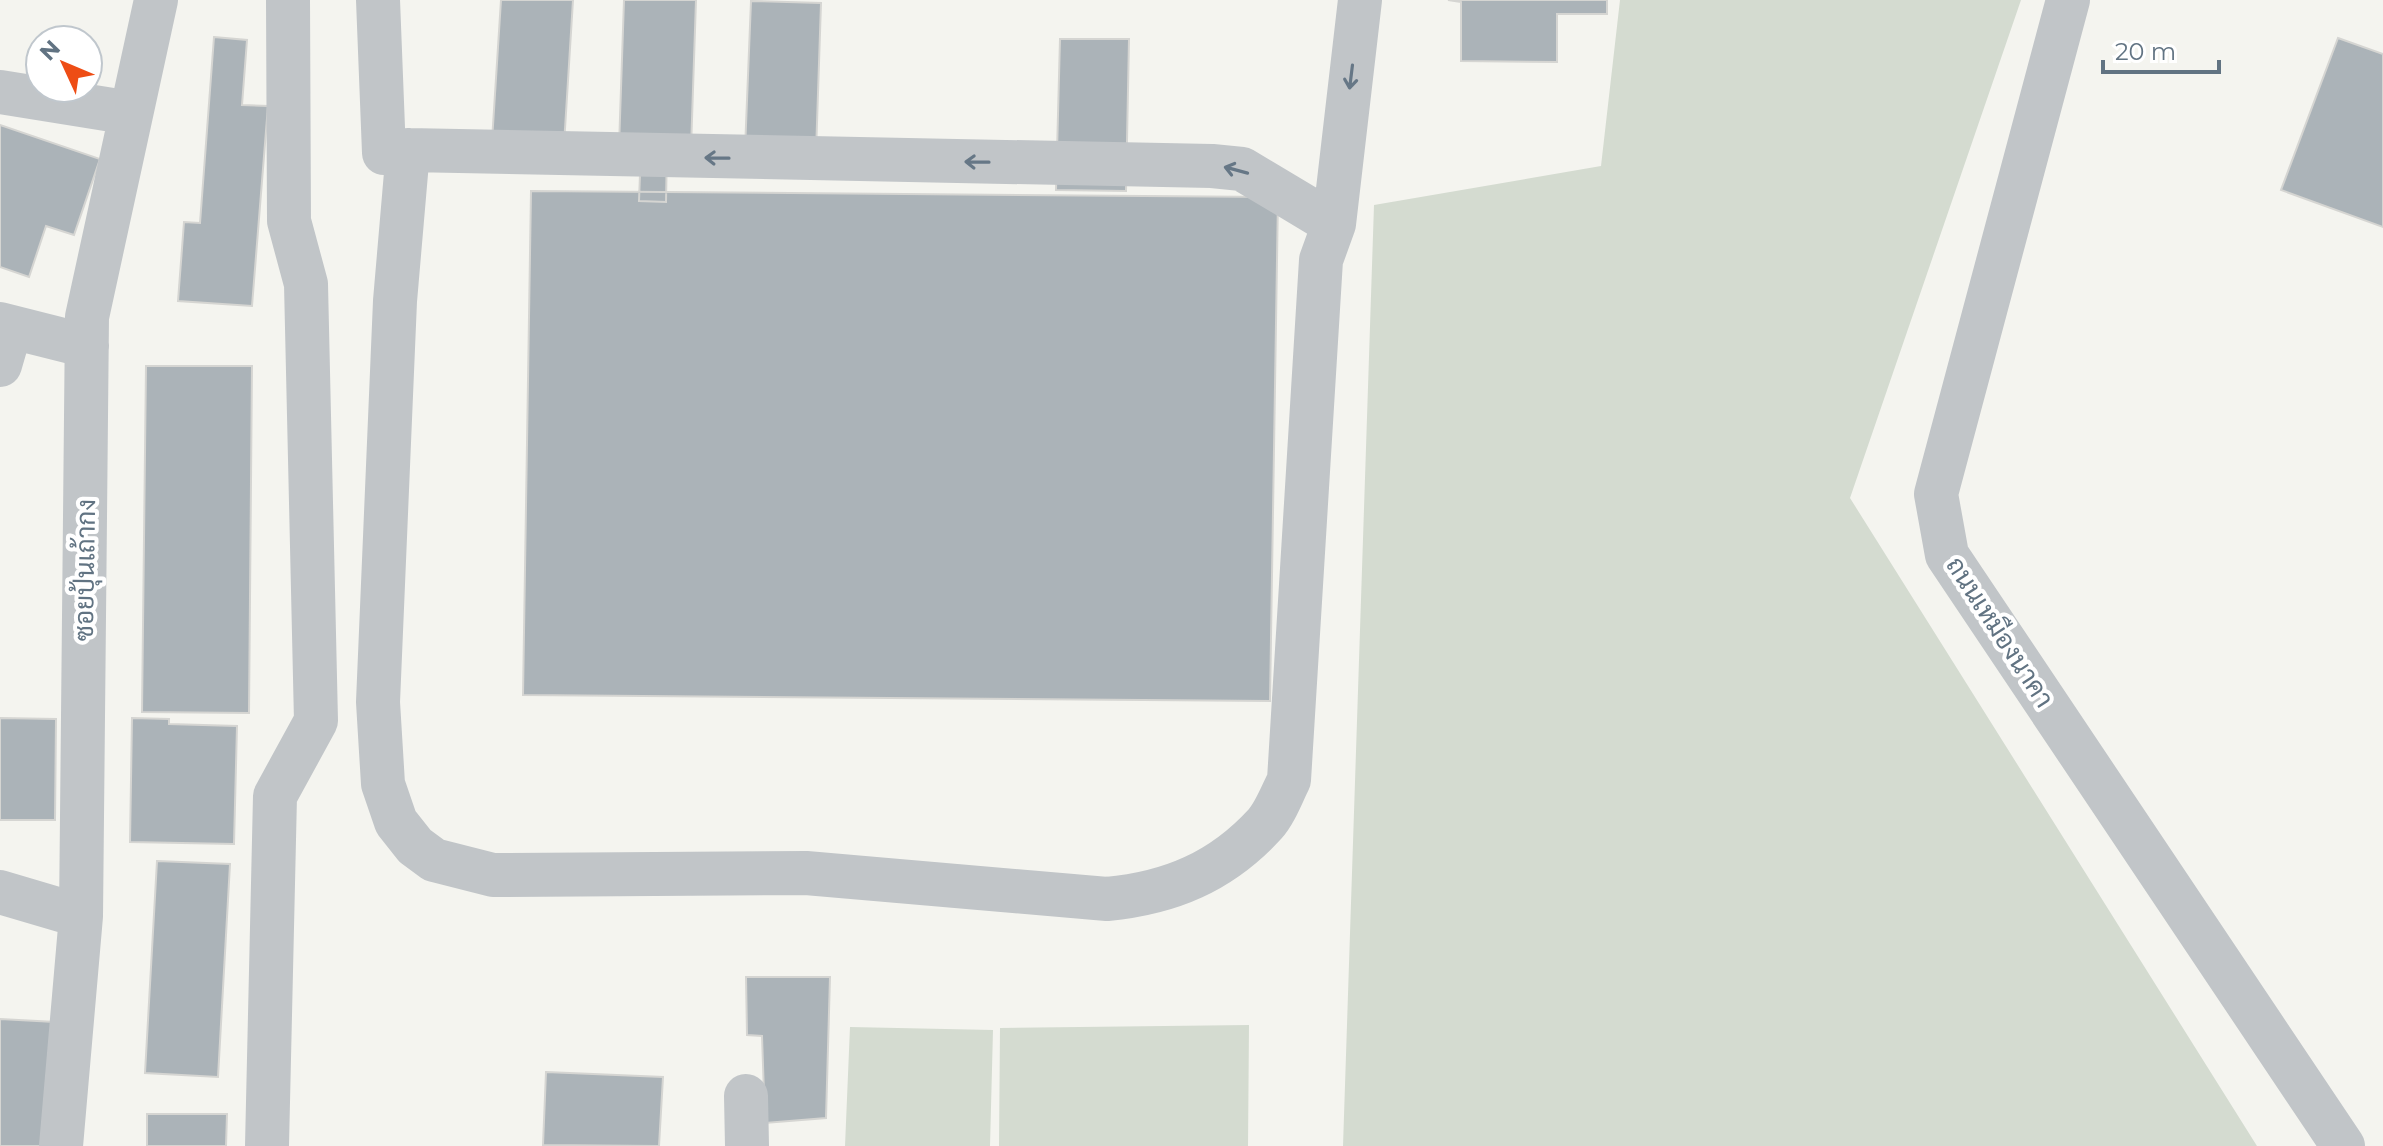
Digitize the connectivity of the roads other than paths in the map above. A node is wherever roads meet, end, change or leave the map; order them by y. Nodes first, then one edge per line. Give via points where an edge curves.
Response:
1 (156, 0) edge
2 (288, 0) edge
3 (378, 0) edge
4 (1360, 0) edge
5 (2068, 0) edge
6 (0, 92) edge
7 (131, 113) junction
8 (408, 150) junction
9 (1334, 224) junction
10 (4, 339) edge
11 (87, 346) junction
12 (0, 892) edge
13 (81, 916) junction
14 (746, 1096) dead end
15 (61, 1146) edge
16 (267, 1146) edge
17 (747, 1146) edge
18 (2343, 1146) edge

1 - 7 street, ซอยปุ้นเถ้ากง
2 - 16 street via 289,221 306,284 316,721 275,796
3 - 8 street via 384,153
4 -> 9 street
5 - 18 street, ถนนเหมืองนาคา via 1936,494 1947,555
6 - 7 street
7 - 11 street, ซอยปุ้นเถ้ากง via 87,317
9 -> 8 street via 1242,169 1212,166
8 - 9 street via 395,301 378,702 383,784 396,822 415,846 434,860 493,875 806,873 1107,899 1152,895 1234,852 1267,822 1289,780 1321,260
10 - 11 street
11 - 13 street, ซอยปุ้นเถ้ากง
12 - 13 street
13 - 15 street, ซอยปุ้นเถ้ากง
14 - 17 street

